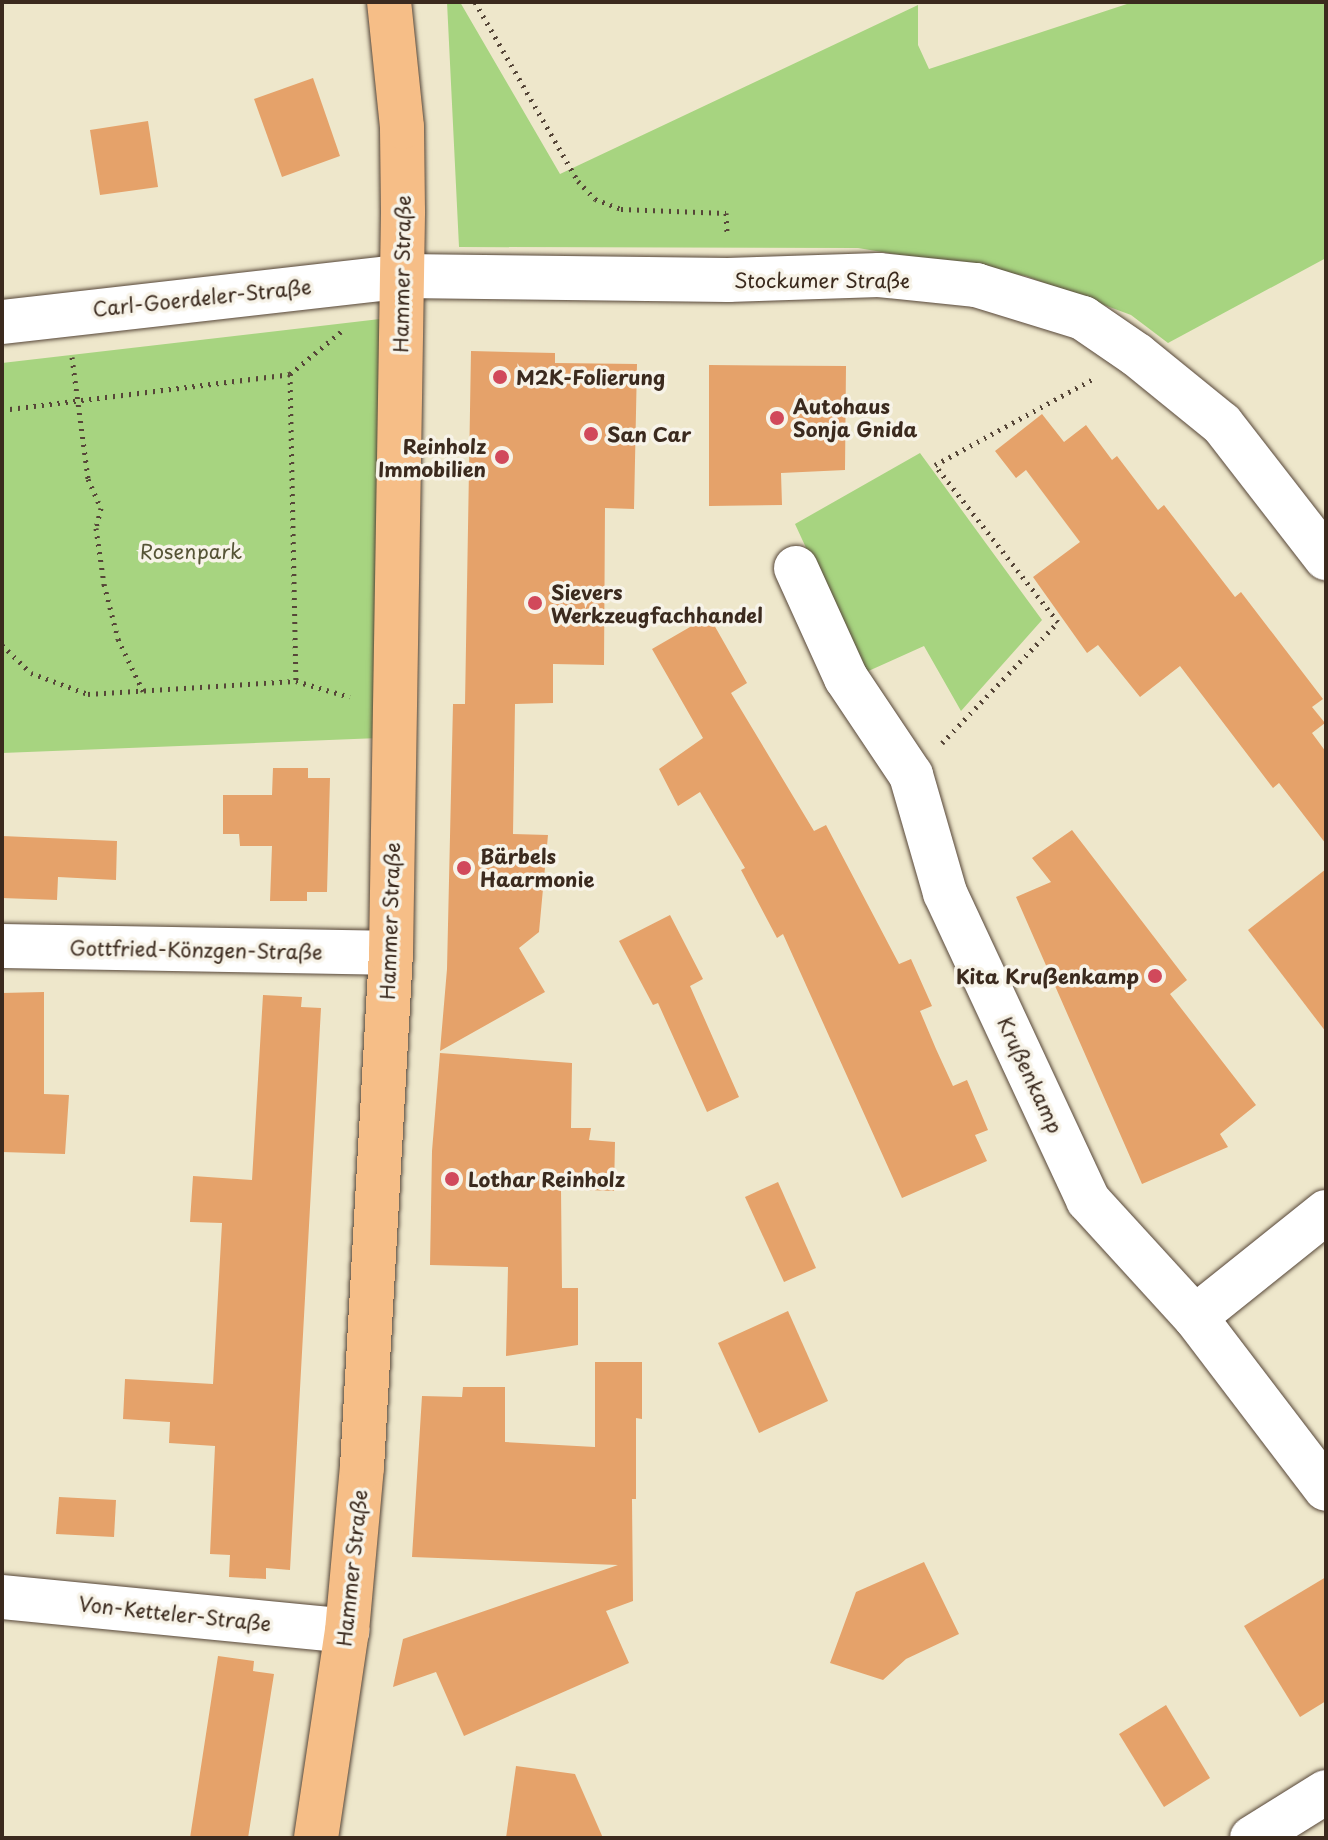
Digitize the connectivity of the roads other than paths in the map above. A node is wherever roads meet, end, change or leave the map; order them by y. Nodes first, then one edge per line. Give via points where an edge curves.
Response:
1 (389, 2) edge
2 (403, 276) junction
3 (2, 322) edge
4 (1326, 558) edge
5 (796, 568) dead end
6 (2, 946) edge
7 (391, 953) junction
8 (1326, 1212) edge
9 (1195, 1317) junction
10 (1326, 1489) edge
11 (2, 1597) edge
12 (347, 1631) junction
13 (1326, 1792) edge
14 (316, 1838) edge
15 (1252, 1838) edge

1 - 2 main road, Hammer Straße via 402,127
2 - 3 street, Carl-Goerdeler-Straße
2 - 4 street, Stockumer Straße via 728,280 879,275 976,285 1083,318 1137,355 1222,424
2 - 7 main road, Hammer Straße
5 - 9 street, Krußenkamp via 846,678 911,775 945,893 1088,1200
6 - 7 street, Gottfried-Könzgen-Straße
7 - 12 main road, Hammer Straße via 363,1452
8 - 9 street
9 - 10 street, Krußenkamp
11 - 12 street, Von-Ketteler-Straße
12 - 14 main road, Hammer Straße
13 - 15 street

